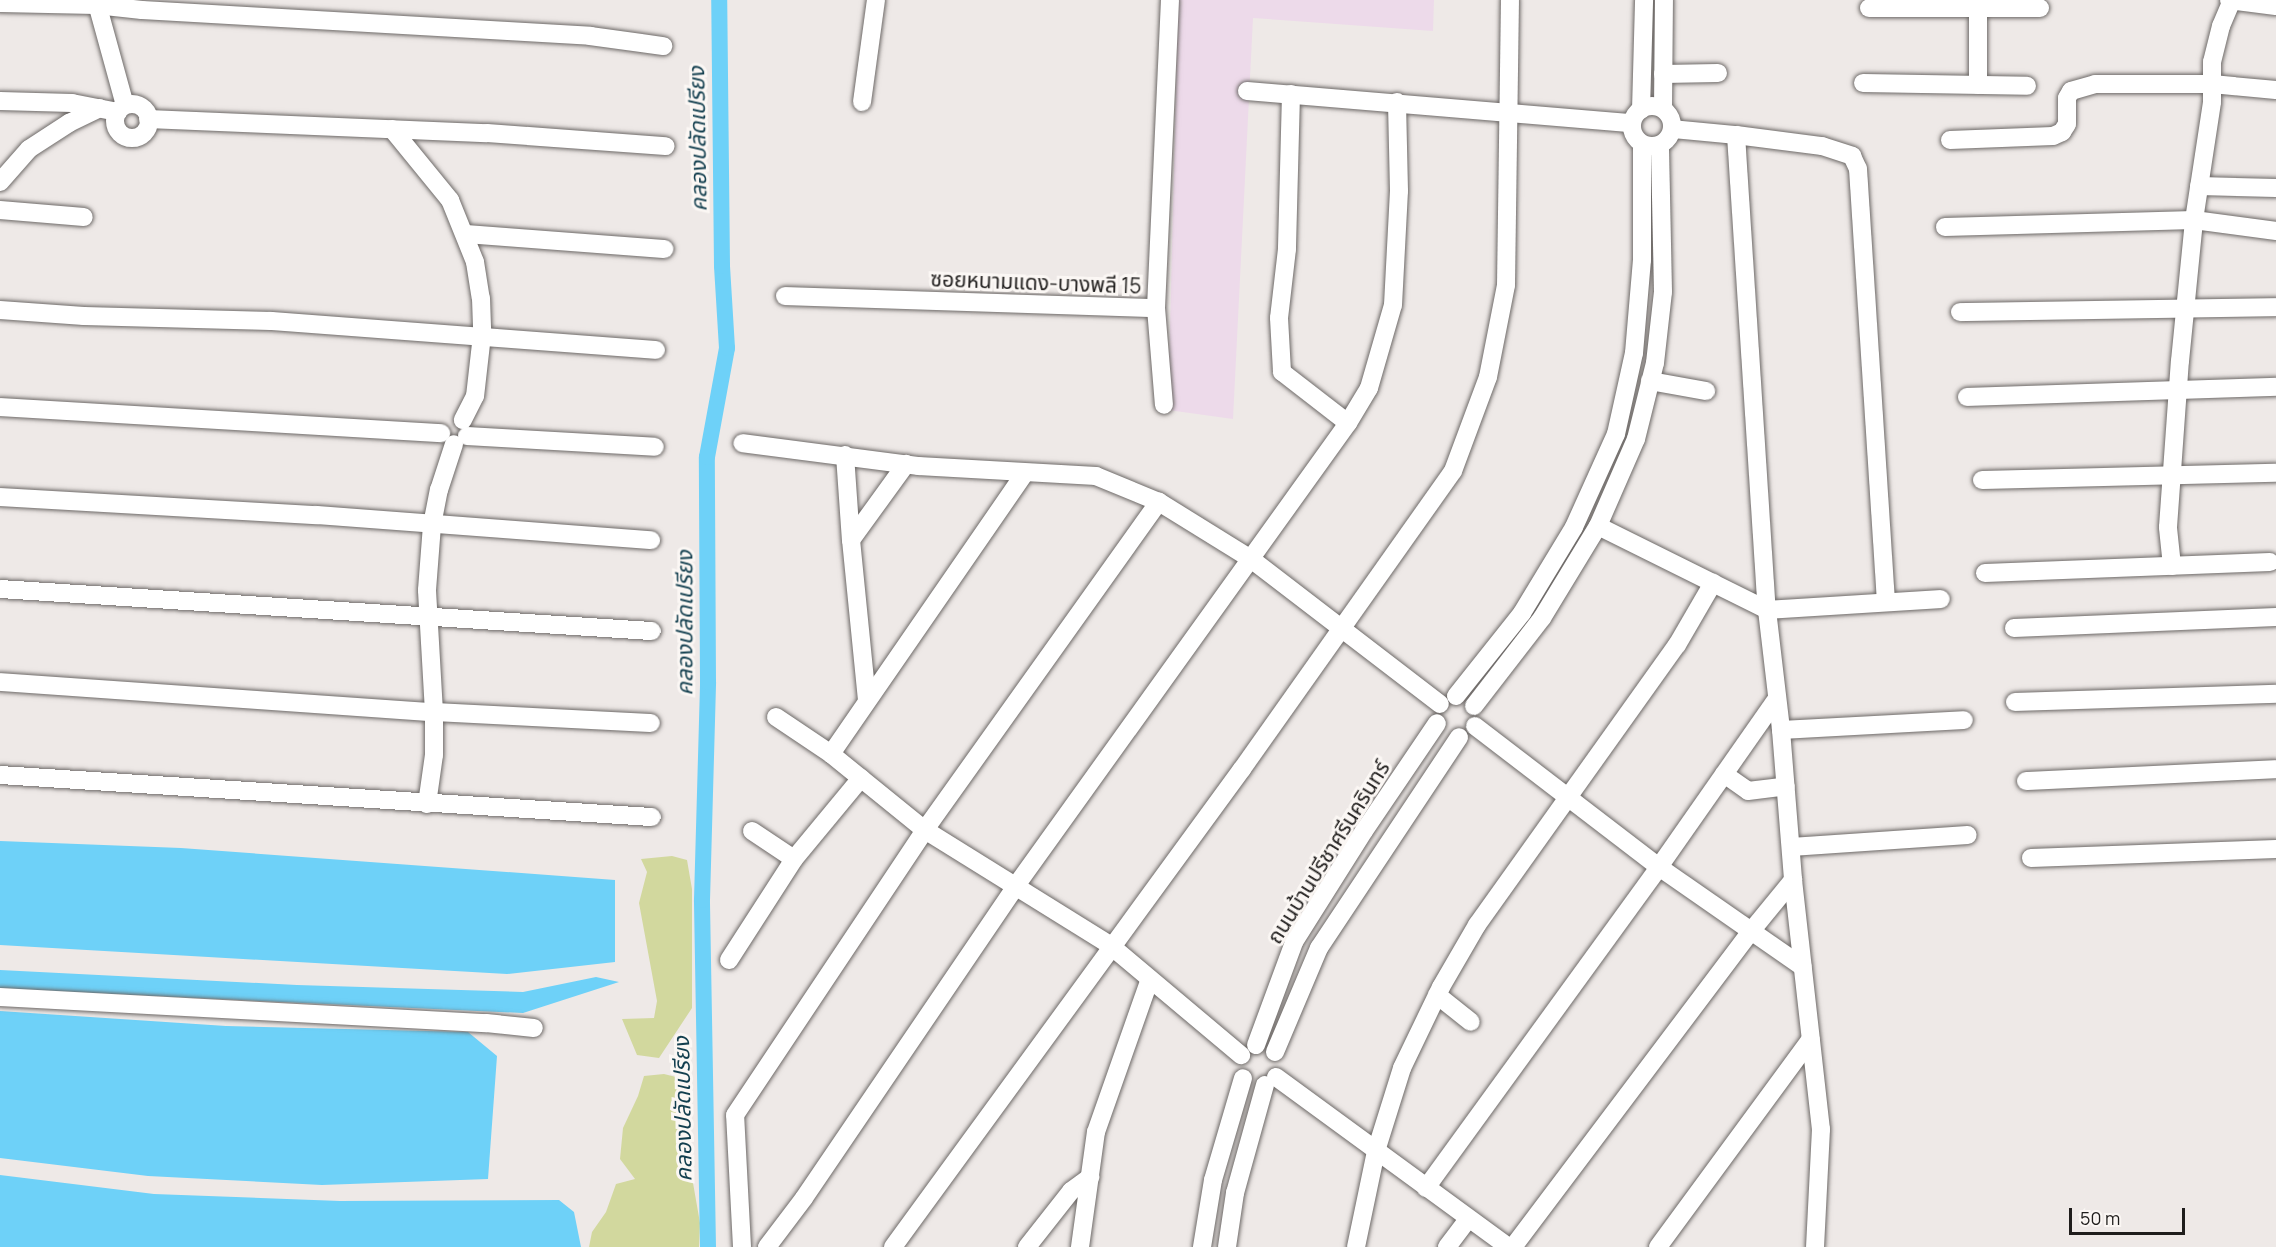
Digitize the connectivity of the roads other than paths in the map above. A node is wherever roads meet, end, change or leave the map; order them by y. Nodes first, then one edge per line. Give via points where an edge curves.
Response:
1 (876, 0) edge
2 (1170, 0) edge
3 (1510, 0) edge
4 (1644, 0) edge
5 (1664, 0) edge
6 (2231, 0) edge
7 (96, 2) edge
8 (0, 3) edge
9 (1978, 5) edge
10 (2276, 6) edge
11 (2040, 8) dead end
12 (1869, 9) dead end
13 (663, 46) dead end
14 (1718, 73) dead end
15 (1663, 74) junction
16 (1863, 83) dead end
17 (2212, 84) junction
18 (1978, 85) junction
19 (2027, 86) dead end
20 (2276, 90) edge
21 (1247, 91) dead end
22 (1291, 94) junction
23 (0, 101) edge
24 (862, 102) dead end
25 (1397, 102) junction
26 (114, 109) junction
27 (1663, 109) junction
28 (1508, 113) junction
29 (1636, 116) junction
30 (148, 118) junction
31 (392, 129) junction
32 (1672, 129) junction
33 (1736, 135) junction
34 (1950, 140) dead end
35 (1642, 144) junction
36 (1660, 145) junction
37 (666, 146) dead end
38 (0, 182) edge
39 (2199, 186) junction
40 (2276, 188) edge
41 (0, 210) edge
42 (84, 217) dead end
43 (2194, 220) junction
44 (1945, 227) dead end
45 (2276, 231) edge
46 (465, 234) junction
47 (664, 249) dead end
48 (785, 296) dead end
49 (2276, 307) edge
50 (2185, 308) junction
51 (1156, 309) junction
52 (0, 310) edge
53 (1959, 312) dead end
54 (482, 335) junction
55 (656, 350) dead end
56 (1650, 381) junction
57 (2276, 387) edge
58 (1706, 391) dead end
59 (2178, 391) junction
60 (1967, 397) dead end
61 (1164, 405) dead end
62 (0, 407) edge
63 (1348, 423) junction
64 (456, 433) junction
65 (742, 443) dead end
66 (656, 447) dead end
67 (845, 455) junction
68 (906, 464) junction
69 (2276, 473) edge
70 (1025, 474) junction
71 (2172, 474) junction
72 (1982, 480) dead end
73 (0, 497) edge
74 (1159, 502) junction
75 (432, 525) junction
76 (1598, 526) junction
77 (651, 540) dead end
78 (851, 540) junction
79 (1251, 559) junction
80 (2270, 562) dead end
81 (2172, 566) junction
82 (1985, 573) dead end
83 (1713, 583) junction
84 (0, 589) edge
85 (1941, 598) dead end
86 (1886, 600) junction
87 (1767, 610) junction
88 (2276, 617) edge
89 (429, 618) junction
90 (2014, 628) dead end
91 (1341, 629) junction
92 (652, 631) dead end
93 (0, 682) edge
94 (2276, 694) edge
95 (867, 700) junction
96 (1448, 700) junction
97 (1776, 700) junction
98 (2015, 702) dead end
99 (1474, 706) junction
100 (434, 712) junction
101 (776, 717) dead end
102 (1964, 720) dead end
103 (651, 723) dead end
104 (1437, 723) junction
105 (1475, 726) junction
106 (1781, 730) junction
107 (1459, 737) junction
108 (831, 754) junction
109 (2276, 769) edge
110 (1724, 774) junction
111 (0, 775) edge
112 (861, 778) junction
113 (2026, 781) dead end
114 (1786, 786) junction
115 (1568, 796) junction
116 (427, 804) junction
117 (652, 817) dead end
118 (925, 830) junction
119 (752, 831) dead end
120 (1968, 835) dead end
121 (1791, 847) junction
122 (2276, 849) edge
123 (2031, 858) dead end
124 (794, 859) junction
125 (1659, 867) junction
126 (1792, 880) junction
127 (1015, 887) junction
128 (1752, 930) junction
129 (1111, 946) junction
130 (729, 960) dead end
131 (1803, 968) junction
132 (1150, 979) junction
133 (1437, 995) junction
134 (0, 997) edge
135 (1471, 1022) dead end
136 (534, 1028) dead end
137 (1811, 1039) junction
138 (1256, 1045) junction
139 (1275, 1052) junction
140 (1240, 1055) junction
141 (1243, 1077) junction
142 (1271, 1081) junction
143 (1376, 1151) junction
144 (1090, 1177) junction
145 (1426, 1188) junction
146 (1468, 1219) junction
147 (1817, 1224) junction
148 (742, 1247) edge
149 (767, 1247) edge
150 (893, 1247) edge
151 (1027, 1247) edge
152 (1080, 1247) edge
153 (1202, 1247) edge
154 (1227, 1247) edge
155 (1356, 1247) edge
156 (1447, 1247) edge
157 (1508, 1247) edge
158 (1513, 1247) edge
159 (1658, 1247) edge
160 (1799, 1247) edge
161 (1815, 1247) edge

1 - 24 street
2 - 51 street, ซอยหนามแดง-บางพลี 15
3 - 28 street
4 - 29 street, ถนนบ้านปรีชาศรีนครินทร์
5 - 15 street
6 - 10 street
6 - 17 street via 2212,62
7 - 8 street
7 - 13 street via 142,10 590,36
7 - 26 street
9 - 11 street
9 - 12 street
9 - 18 street
14 - 15 street
15 - 27 street
16 - 18 street
17 - 20 street
17 - 34 street via 2095,84 2071,91 2067,98 2067,124 2053,136
17 - 39 street
18 - 19 street
21 - 22 street
22 - 25 street
22 - 63 street via 1287,249 1279,318 1282,372
23 - 26 street via 72,103
25 - 28 street
25 - 63 street via 1399,191 1393,305 1369,388
26 - 30 street via 140,106
26 - 30 street via 118,131 128,137 142,134
26 - 38 street via 69,123 29,149
27 - 29 street via 1653,106
27 - 32 street via 1670,116
28 - 29 street
28 - 91 street via 1506,285 1488,377 1453,471
29 - 35 street, ถนนบ้านปรีชาศรีนครินทร์ via 1632,133
30 - 31 street
31 - 37 street
31 - 46 street via 450,200
32 - 33 street
32 - 36 street
33 - 86 street via 1822,146 1852,156 1858,169
33 - 87 street
35 - 36 street
35 - 96 street, ถนนบ้านปรีชาศรีนครินทร์ via 1642,260 1635,341 1616,434 1574,527 1522,613
36 - 56 street via 1664,292
39 - 40 street
39 - 43 street
41 - 42 street
43 - 44 street
43 - 45 street
43 - 50 street
46 - 47 street
46 - 54 street via 475,262
48 - 51 street, ซอยหนามแดง-บางพลี 15
49 - 50 street
50 - 53 street
50 - 59 street
51 - 61 street
52 - 54 street via 271,321
54 - 55 street
54 - 64 street via 475,396
56 - 58 street
56 - 76 street via 1636,440
57 - 59 street
59 - 60 street
59 - 71 street
62 - 64 street
63 - 79 street
64 - 66 street
64 - 75 street
65 - 67 street
67 - 68 street
67 - 78 street
68 - 70 street
68 - 78 street
69 - 71 street
70 - 74 street via 1096,476
70 - 95 street
71 - 72 street
71 - 81 street via 2168,527
73 - 75 street
74 - 79 street
74 - 118 street
75 - 77 street
75 - 89 street
76 - 83 street
76 - 99 street via 1542,618
78 - 95 street
79 - 91 street
79 - 127 street
80 - 81 street
81 - 82 street
83 - 87 street
83 - 115 street via 1677,645
84 - 89 street
85 - 86 street
86 - 87 street
87 - 97 street
88 - 90 street
89 - 92 street
89 - 100 street
91 - 96 street
91 - 129 street
93 - 100 street
94 - 98 street
95 - 108 street
96 - 99 street via 1465,697
96 - 104 street, ถนนบ้านปรีชาศรีนครินทร์ via 1436,716
97 - 106 street
97 - 110 street
99 - 105 street
100 - 103 street
100 - 116 street via 434,755
101 - 108 street
102 - 106 street
104 - 107 street via 1446,733
104 - 138 street, ถนนบ้านปรีชาศรีนครินทร์ via 1294,942
105 - 107 street, ถนนบ้านปรีชาศรีนครินทร์
105 - 115 street
106 - 114 street
107 - 139 street, ถนนบ้านปรีชาศรีนครินทร์ via 1319,948
108 - 112 street
109 - 113 street
110 - 114 street via 1748,791
110 - 125 street
111 - 116 street
112 - 118 street
112 - 124 street
114 - 121 street
115 - 125 street
115 - 133 street via 1477,925
116 - 117 street
118 - 127 street
118 - 148 street via 735,1115
119 - 124 street
120 - 121 street
121 - 126 street
122 - 123 street
124 - 130 street
125 - 128 street
125 - 145 street
126 - 128 street
126 - 131 street
127 - 129 street
127 - 149 street
128 - 131 street
128 - 158 street
129 - 132 street
129 - 150 street
131 - 137 street
132 - 140 street
132 - 144 street via 1096,1132
133 - 135 street
133 - 143 street via 1402,1068
134 - 136 street
137 - 147 street via 1821,1129
137 - 159 street
138 - 139 street
138 - 140 street
139 - 142 street, ถนนบ้านปรีชาศรีนครินทร์ via 1280,1064
140 - 141 street
141 - 142 street via 1252,1084
141 - 153 street via 1213,1180
142 - 143 street
142 - 154 street, ถนนบ้านปรีชาศรีนครินทร์ via 1235,1193
143 - 145 street
143 - 155 street
144 - 151 street via 1071,1191
144 - 152 street
145 - 146 street
146 - 156 street
146 - 157 street
147 - 160 street
147 - 161 street

